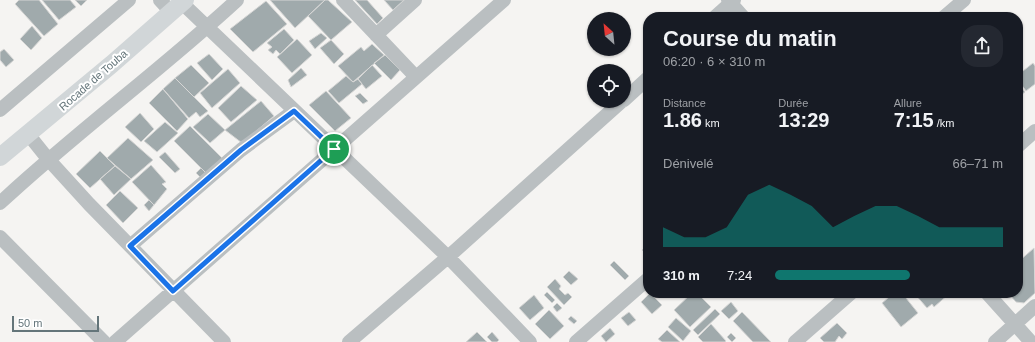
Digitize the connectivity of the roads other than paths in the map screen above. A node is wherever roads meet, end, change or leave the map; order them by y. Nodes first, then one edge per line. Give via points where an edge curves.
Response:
1 (129, 0) edge
2 (237, 0) edge
3 (343, 0) edge
4 (416, 0) edge
5 (504, 0) edge
6 (964, 0) edge
7 (731, 1) edge
8 (174, 4) edge
9 (720, 12) edge
10 (739, 12) edge
11 (950, 12) edge
12 (208, 27) junction
13 (376, 35) junction
14 (416, 78) junction
15 (643, 82) edge
16 (631, 93) edge
17 (614, 108) edge
18 (0, 110) edge
19 (294, 111) junction
20 (1035, 131) edge
21 (28, 134) junction
22 (1023, 142) edge
23 (334, 149) junction
24 (0, 157) edge
25 (48, 159) junction
26 (0, 203) edge
27 (0, 237) edge
28 (130, 246) junction
29 (448, 257) junction
30 (643, 283) edge
31 (173, 291) junction
32 (844, 298) edge
33 (992, 298) edge
34 (1035, 306) edge
35 (1015, 324) junction
36 (104, 342) edge
37 (115, 342) edge
38 (224, 342) edge
39 (349, 342) edge
40 (530, 342) edge
41 (576, 342) edge
42 (795, 342) edge
43 (995, 342) edge
44 (1031, 342) edge

1 - 18 street
2 - 12 street
3 - 13 street
4 - 13 street
5 - 14 street
6 - 11 street
7 - 9 street
7 - 10 street
8 - 12 street
8 - 21 main road, Rocade de Touba
12 - 19 street
12 - 25 street
13 - 14 street
14 - 23 street
15 - 16 street
17 - 29 street
19 - 23 street
19 - 28 street via 241,150
20 - 22 street
21 - 24 main road, Rocade de Touba
21 - 25 street
23 - 29 street
23 - 31 street
25 - 26 street
25 - 28 street
27 - 36 street
28 - 31 street
29 - 39 street
29 - 40 street
30 - 41 street
31 - 37 street
31 - 38 street
32 - 42 street
33 - 35 street
34 - 35 street
35 - 43 street
35 - 44 street

